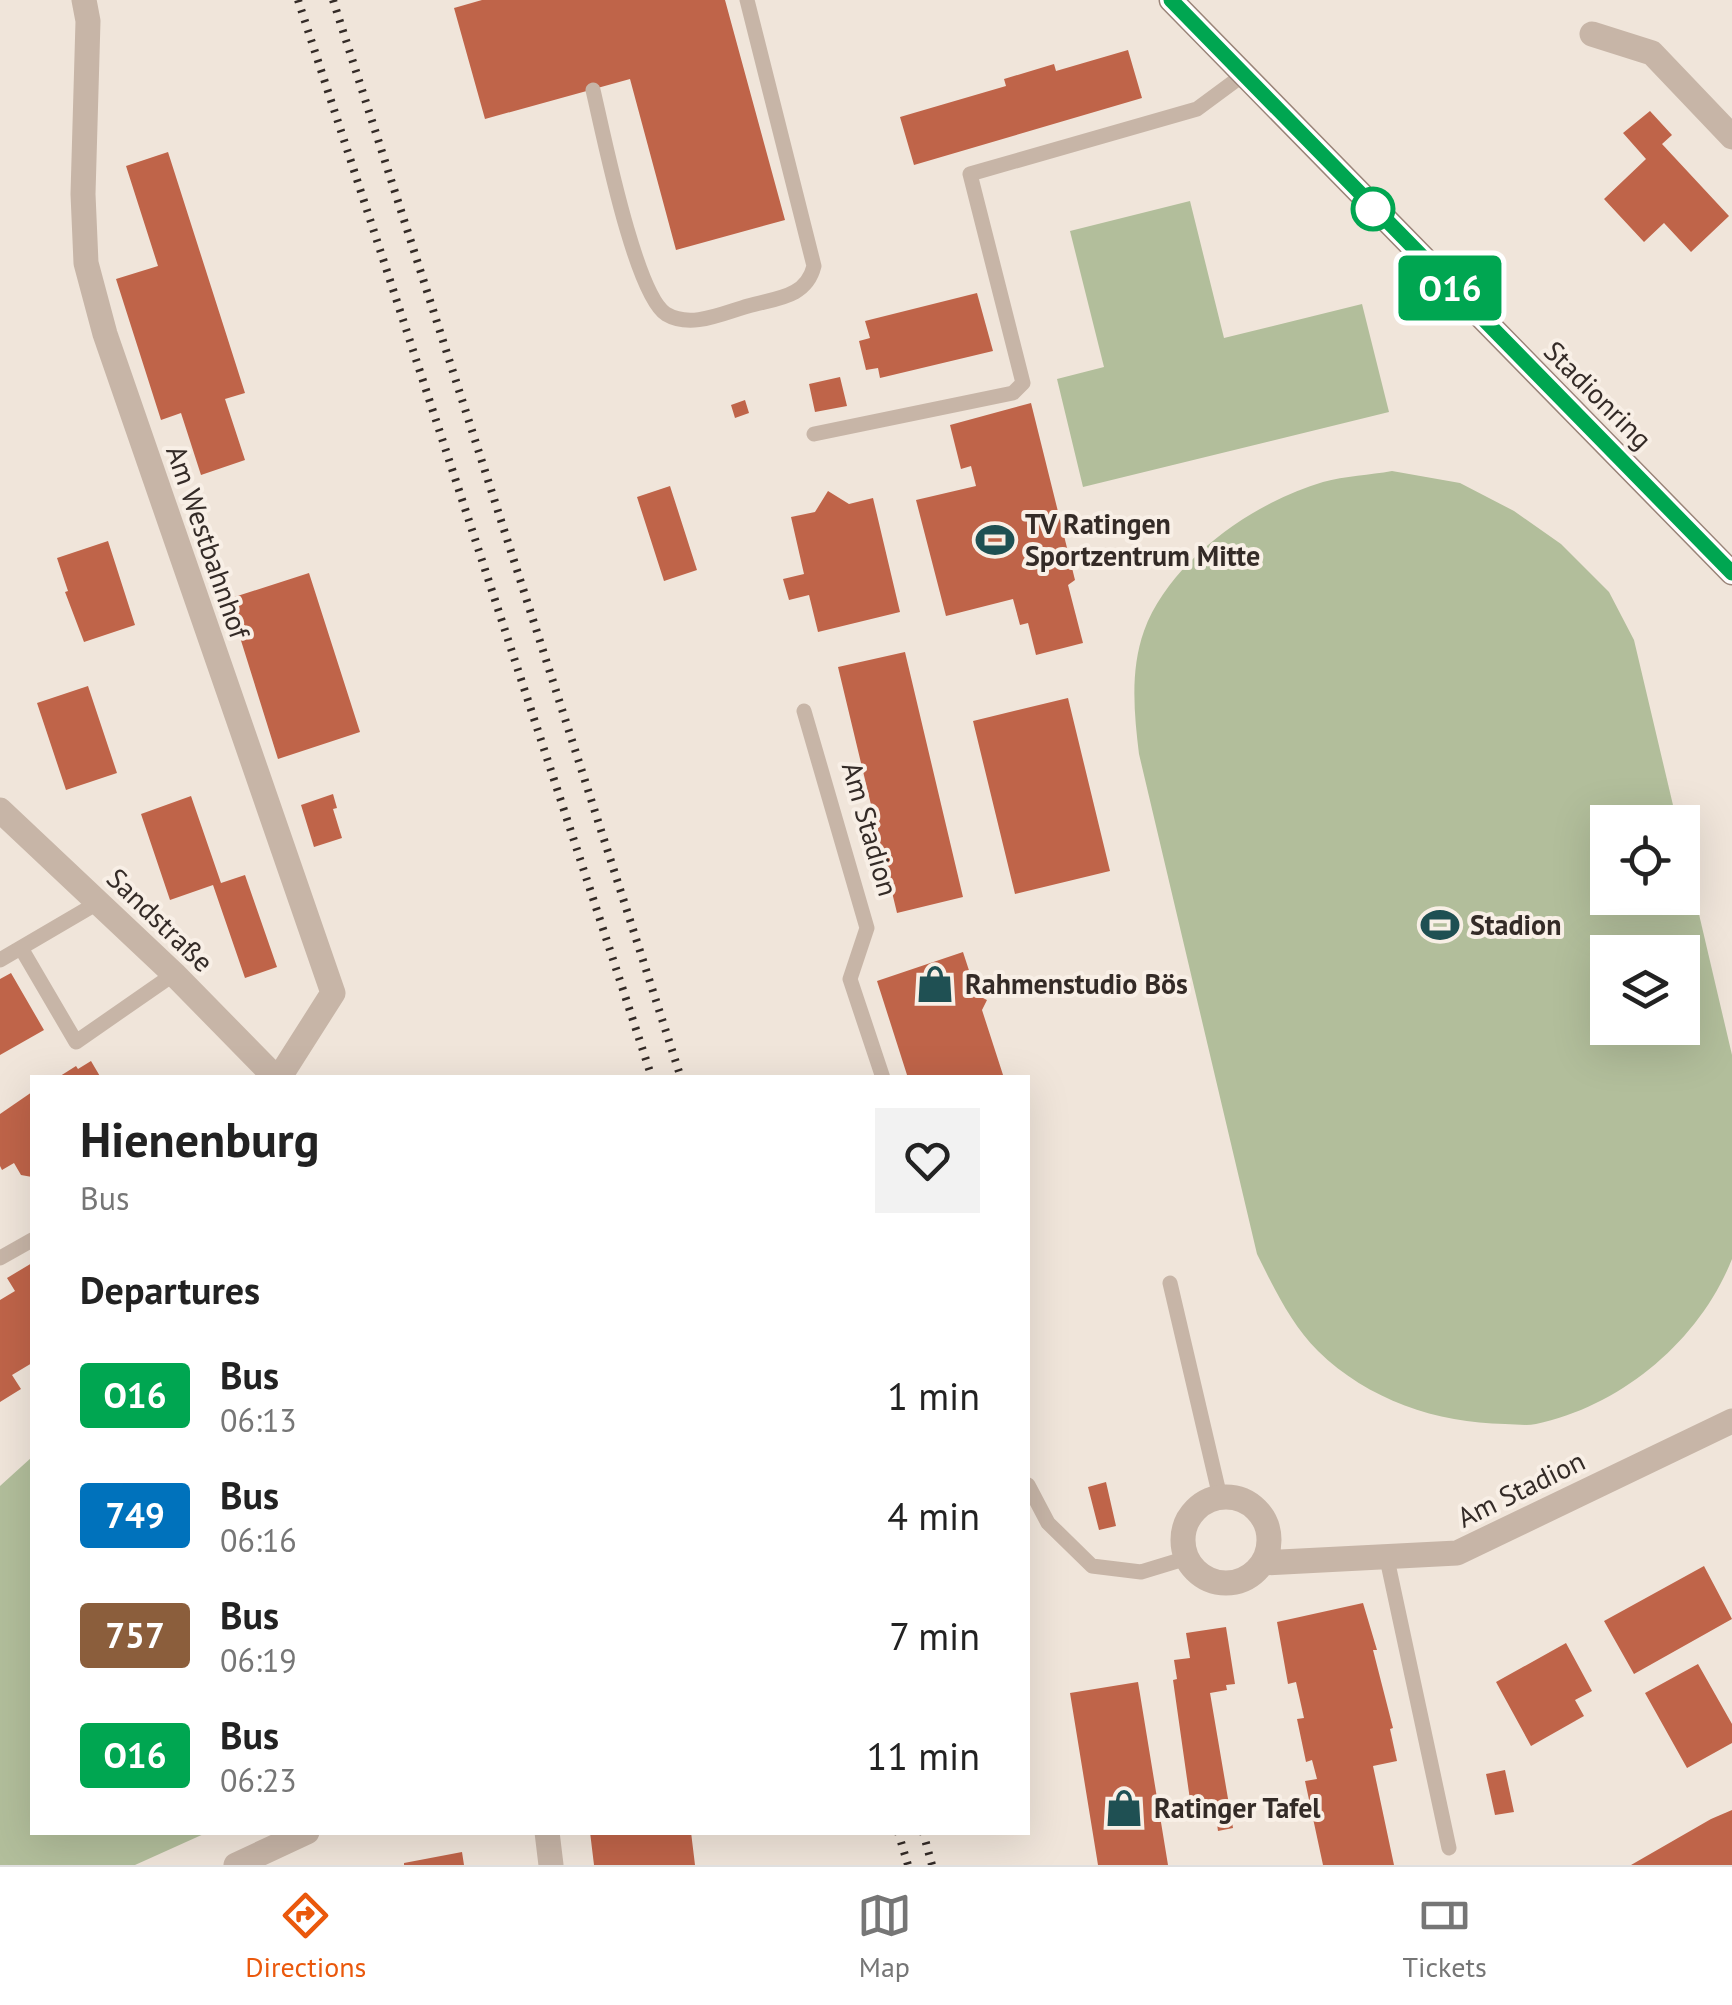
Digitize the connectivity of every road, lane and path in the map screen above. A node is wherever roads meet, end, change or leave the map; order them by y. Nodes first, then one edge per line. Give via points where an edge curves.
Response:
1 (84, 0) edge
2 (747, 0) edge
3 (1172, 0) edge
4 (1592, 34) dead end
5 (1244, 75) junction
6 (592, 90) dead end
7 (1732, 137) edge
8 (814, 434) dead end
9 (1732, 573) edge
10 (804, 710) dead end
11 (0, 810) edge
12 (99, 902) junction
13 (21, 948) junction
14 (0, 960) edge
15 (174, 974) junction
16 (275, 1075) edge
17 (280, 1075) edge
18 (883, 1075) edge
19 (30, 1241) edge
20 (0, 1258) edge
21 (1170, 1283) dead end
22 (1732, 1420) edge
23 (1030, 1488) edge
24 (1220, 1497) junction
25 (1187, 1558) junction
26 (1387, 1559) junction
27 (1263, 1563) junction
28 (301, 1835) edge
29 (546, 1835) edge
30 (1449, 1848) dead end
31 (236, 1865) edge
32 (551, 1865) edge

1 - 17 street, Am Westbahnhof via 86,263 333,993
2 - 6 lane via 814,266 810,282 796,292 694,322 666,314 637,263
3 - 5 main road, Stadionring
4 - 7 street via 1652,53
5 - 8 lane via 1197,109 970,174 1023,383 1013,393
5 - 9 main road, Stadionring
10 - 18 lane, Am Stadion via 867,928 850,979
11 - 12 street, Sandstraße
12 - 13 lane
12 - 15 street, Sandstraße
13 - 14 lane
13 - 15 lane via 76,1042
15 - 16 street, Sandstraße
19 - 20 lane
21 - 24 lane
22 - 26 street, Am Stadion via 1457,1553
23 - 25 lane via 1048,1523 1092,1566 1142,1572
24 - 25 street via 1188,1518
24 - 27 street via 1247,1501 1266,1522 1270,1536
25 - 27 street via 1216,1582 1242,1580
26 - 27 street, Am Stadion
26 - 30 lane
28 - 31 street
29 - 32 street

